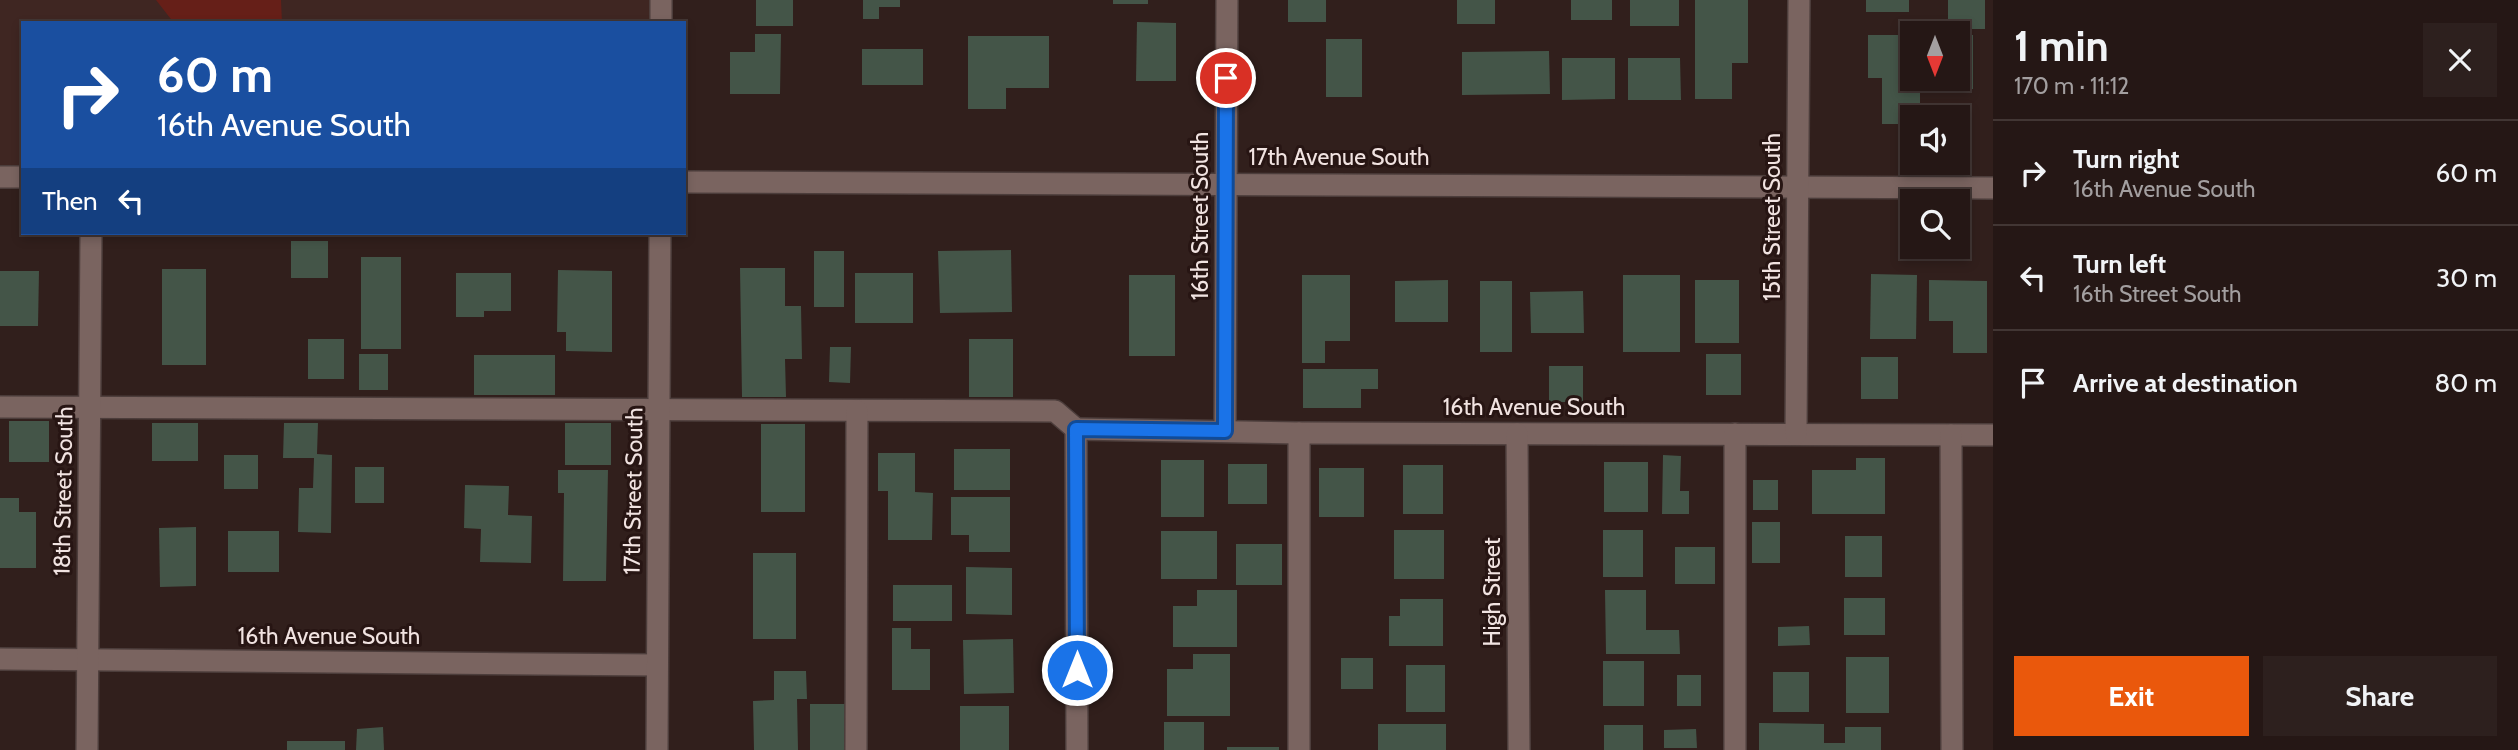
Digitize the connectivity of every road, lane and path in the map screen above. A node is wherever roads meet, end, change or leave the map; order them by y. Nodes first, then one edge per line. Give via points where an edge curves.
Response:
1 (662, 0) edge
2 (1227, 0) edge
3 (1799, 0) edge
4 (661, 21) edge
5 (0, 177) edge
6 (21, 177) edge
7 (686, 182) edge
8 (1226, 183) junction
9 (1799, 186) junction
10 (1993, 188) edge
11 (91, 235) edge
12 (660, 235) edge
13 (0, 407) edge
14 (90, 408) junction
15 (660, 410) junction
16 (857, 411) junction
17 (1076, 429) junction
18 (1225, 431) junction
19 (1298, 433) junction
20 (1517, 434) junction
21 (1735, 434) junction
22 (1796, 434) junction
23 (1951, 435) junction
24 (1993, 435) edge
25 (0, 659) edge
26 (88, 660) junction
27 (657, 665) junction
28 (87, 750) edge
29 (657, 750) edge
30 (856, 750) edge
31 (1077, 750) edge
32 (1299, 750) edge
33 (1519, 750) edge
34 (1735, 750) edge
35 (1952, 750) edge

1 - 4 street
2 - 8 street, 16th Street South
3 - 9 street, 15th Street South
5 - 6 street
7 - 8 street, 17th Avenue South
8 - 9 street, 17th Avenue South
8 - 18 street, 16th Street South
9 - 10 street, 17th Avenue South
9 - 22 street, 15th Street South
11 - 14 street, 18th Street South
12 - 15 street, 17th Street South
13 - 14 street
14 - 15 street
14 - 26 street, 18th Street South
15 - 16 street
15 - 27 street, 17th Street South
16 - 17 street via 1055,411
16 - 30 street
17 - 18 street, 16th Avenue South
17 - 31 street
18 - 19 street, 16th Avenue South
19 - 20 street, 16th Avenue South
19 - 32 street
20 - 21 street, 16th Avenue South
20 - 33 street, High Street
21 - 22 street, 16th Avenue South
21 - 34 street
22 - 23 street, 16th Avenue South
23 - 24 street, 16th Avenue South
23 - 35 street
25 - 26 street, 16th Avenue South
26 - 27 street, 16th Avenue South
26 - 28 street, 18th Street South
27 - 29 street, 17th Street South

